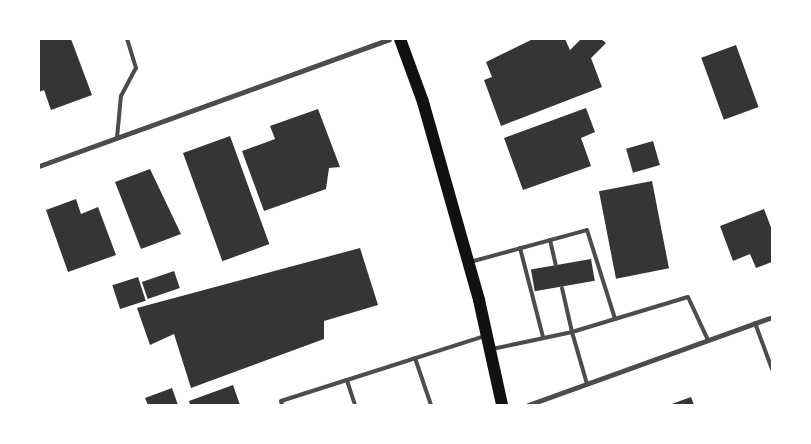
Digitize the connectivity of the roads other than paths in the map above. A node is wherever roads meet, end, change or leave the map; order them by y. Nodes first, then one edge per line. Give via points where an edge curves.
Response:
1 (127, 39) edge
2 (389, 39) edge
3 (400, 39) edge
4 (117, 138) junction
5 (39, 166) edge
6 (550, 240) junction
7 (520, 248) junction
8 (468, 262) junction
9 (556, 265) dead end
10 (562, 288) dead end
11 (772, 317) edge
12 (614, 319) junction
13 (755, 323) junction
14 (572, 332) junction
15 (485, 336) junction
16 (543, 337) junction
17 (708, 340) junction
18 (490, 349) junction
19 (415, 358) junction
20 (772, 369) edge
21 (347, 380) junction
22 (587, 384) junction
23 (282, 405) edge
24 (355, 405) edge
25 (431, 405) edge
26 (502, 405) edge
27 (528, 405) edge

1 - 4 lane via 136,68 122,96
2 - 4 street
3 - 8 main road
4 - 5 street
6 - 7 lane
6 - 9 lane
6 - 12 lane via 587,230
7 - 8 lane
7 - 16 lane
8 - 15 main road
10 - 14 lane
11 - 13 street
12 - 14 lane
12 - 17 lane via 688,297
13 - 17 street
13 - 20 lane
14 - 16 lane
14 - 22 lane
15 - 18 main road
15 - 19 lane
16 - 18 lane
17 - 22 street
18 - 26 main road
19 - 21 lane
19 - 25 lane
21 - 23 lane via 281,401
21 - 24 lane
22 - 27 street

